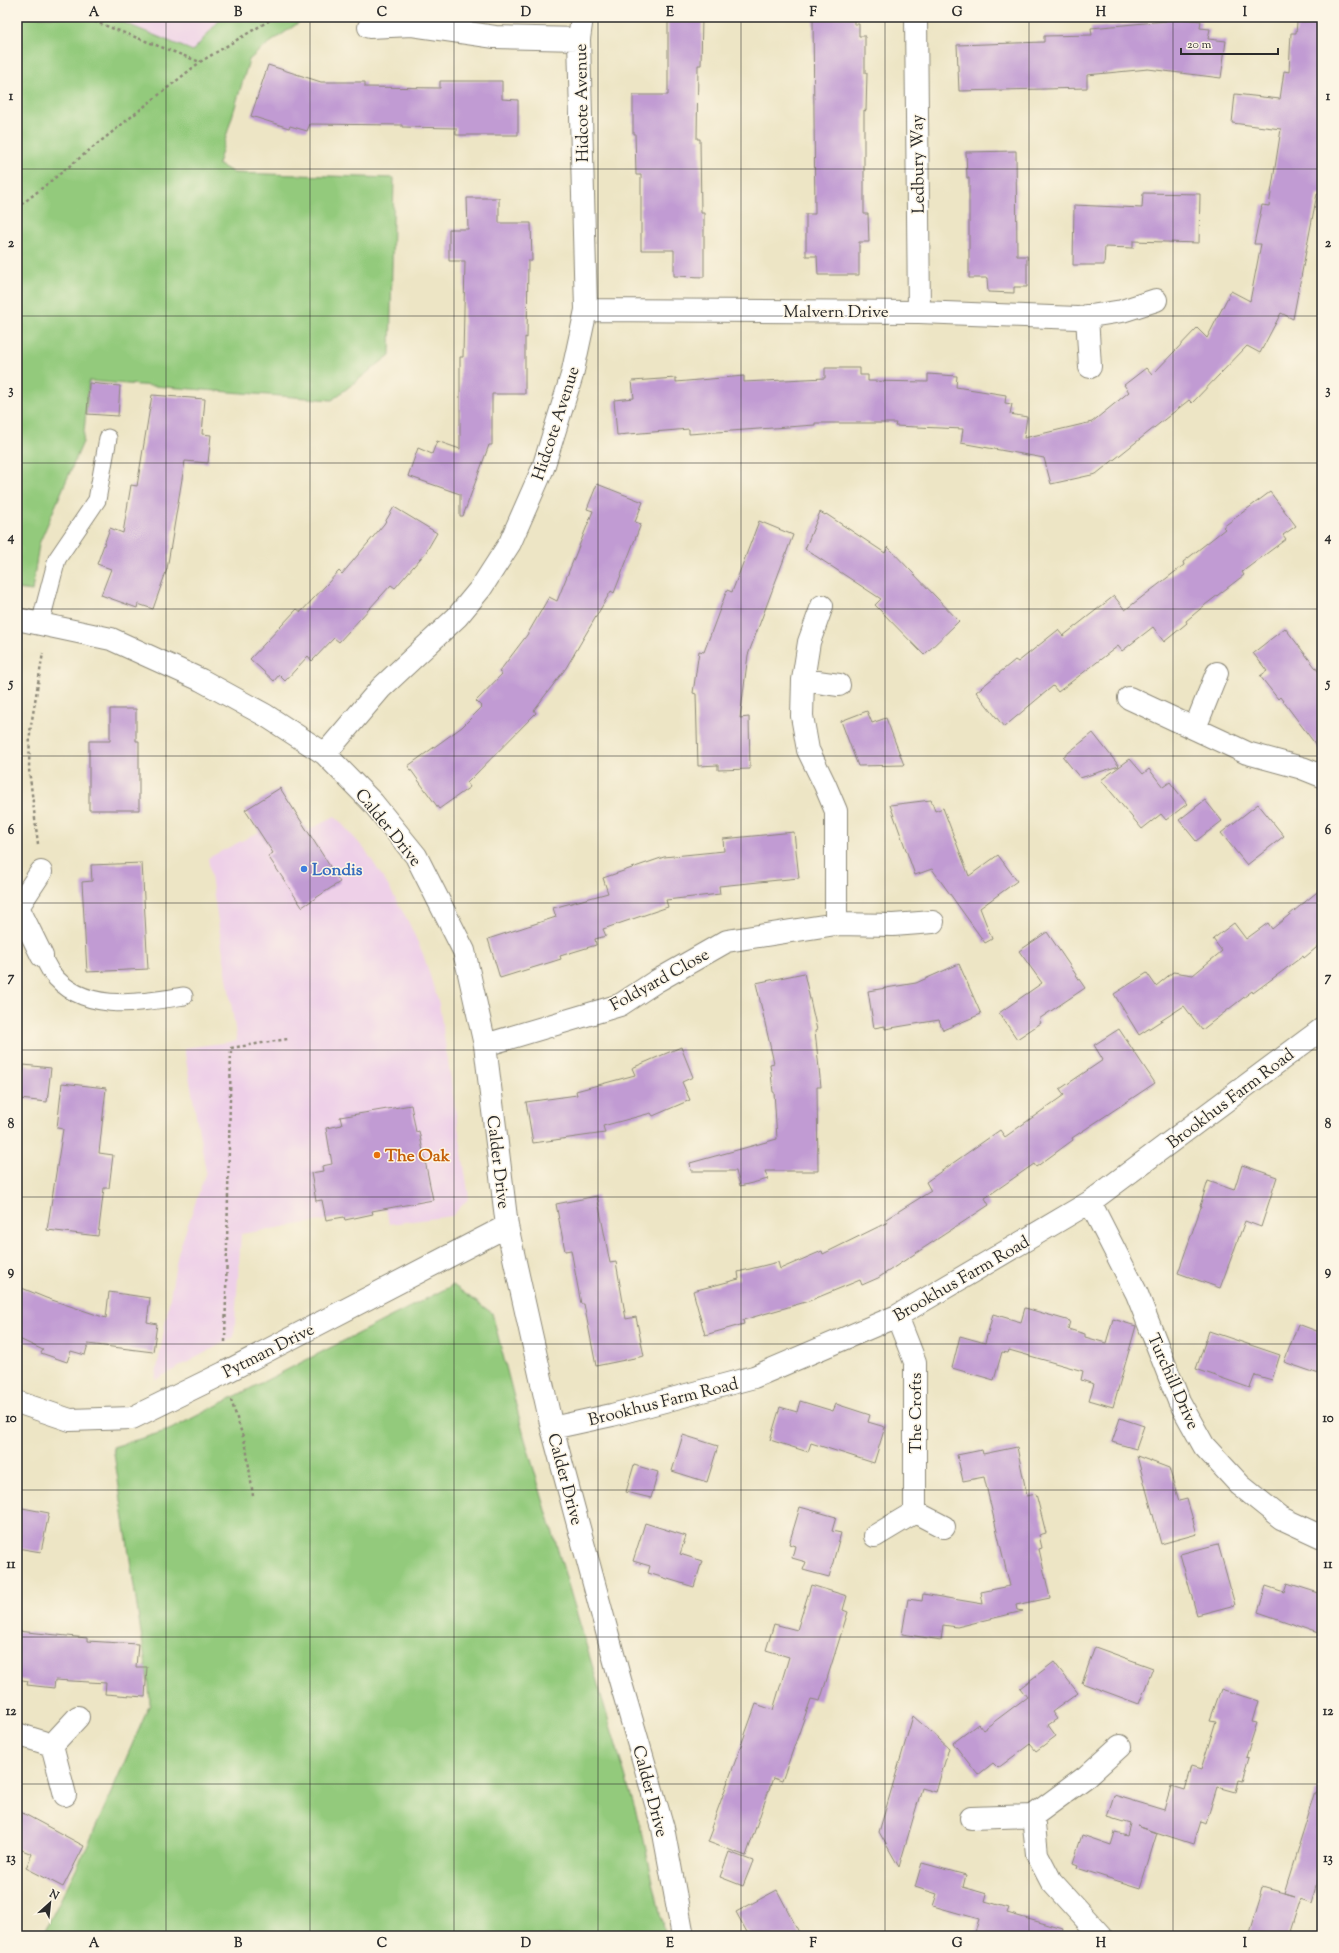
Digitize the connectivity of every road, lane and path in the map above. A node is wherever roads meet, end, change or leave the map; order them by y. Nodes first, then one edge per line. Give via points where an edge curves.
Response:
1 (83, 17) edge
2 (275, 17) edge
3 (582, 17) edge
4 (916, 17) edge
5 (413, 21) edge
6 (369, 27) dead end
7 (579, 39) junction
8 (200, 62) junction
9 (17, 208) edge
10 (1156, 300) dead end
11 (586, 310) junction
12 (919, 312) junction
13 (1087, 316) junction
14 (1090, 367) dead end
15 (108, 438) dead end
16 (822, 606) dead end
17 (17, 619) edge
18 (45, 625) junction
19 (1218, 673) dead end
20 (803, 680) junction
21 (839, 685) dead end
22 (1129, 698) dead end
23 (1195, 728) junction
24 (325, 754) junction
25 (1322, 776) edge
26 (41, 872) joint
27 (17, 907) edge
28 (933, 922) dead end
29 (836, 924) junction
30 (42, 956) joint
31 (184, 996) dead end
32 (1322, 1030) edge
33 (288, 1038) dead end
34 (485, 1045) junction
35 (1090, 1202) junction
36 (507, 1226) junction
37 (897, 1316) junction
38 (224, 1373) junction
39 (17, 1402) edge
40 (552, 1428) junction
41 (253, 1496) dead end
42 (915, 1512) junction
43 (944, 1527) dead end
44 (875, 1536) dead end
45 (1322, 1537) edge
46 (78, 1717) dead end
47 (17, 1734) edge
48 (52, 1745) junction
49 (1120, 1746) dead end
50 (65, 1795) dead end
51 (1033, 1816) junction
52 (971, 1818) dead end
53 (1322, 1922) edge
54 (683, 1936) edge
55 (1101, 1936) edge
56 (1317, 1936) edge

1 - 8 path
2 - 8 path
3 - 7 street, Hidcote Avenue
4 - 12 street, Ledbury Way
5 - 6 street
5 - 7 street via 495,37
7 - 11 street, Hidcote Avenue
8 - 9 path
10 - 13 street, Malvern Drive via 1122,311
11 - 12 street, Malvern Drive
11 - 24 street, Hidcote Avenue via 572,375 543,468 510,543 481,588 457,617 380,688
12 - 13 street, Malvern Drive via 1078,318
13 - 14 street
15 - 18 lane via 97,500 57,559
16 - 20 street via 809,642
17 - 18 street, Calder Drive
18 - 24 street, Calder Drive via 111,639 201,680 265,715
18 - 26 path via 30,732 29,769
19 - 23 street
20 - 21 street
20 - 29 street via 802,716 808,750 836,811
22 - 23 street
23 - 25 street via 1247,753
24 - 34 street, Calder Drive via 373,802 416,856 464,951
26 - 27 street
27 - 30 street
28 - 29 street, Foldyard Close via 892,925
29 - 34 street, Foldyard Close via 727,941 620,1005
30 - 31 lane via 51,972 67,988 92,1000 135,1004
32 - 35 street, Brookhus Farm Road
33 - 38 path via 231,1048
34 - 36 street, Calder Drive
35 - 37 street, Brookhus Farm Road
35 - 45 street, Turchill Drive via 1137,1294 1179,1401 1204,1446 1240,1485 1282,1518
36 - 38 street, Pytman Drive
36 - 40 street, Calder Drive
37 - 40 street, Brookhus Farm Road via 754,1377 612,1415
37 - 42 street, The Crofts via 915,1362
38 - 39 street, Pytman Drive via 132,1418 70,1420
38 - 41 path via 246,1446
40 - 54 street, Calder Drive via 663,1828
42 - 43 street
42 - 44 street
46 - 48 street
47 - 48 street
48 - 50 street
49 - 51 street via 1087,1776
51 - 52 street
51 - 55 street via 1037,1854 1051,1881
53 - 56 path

